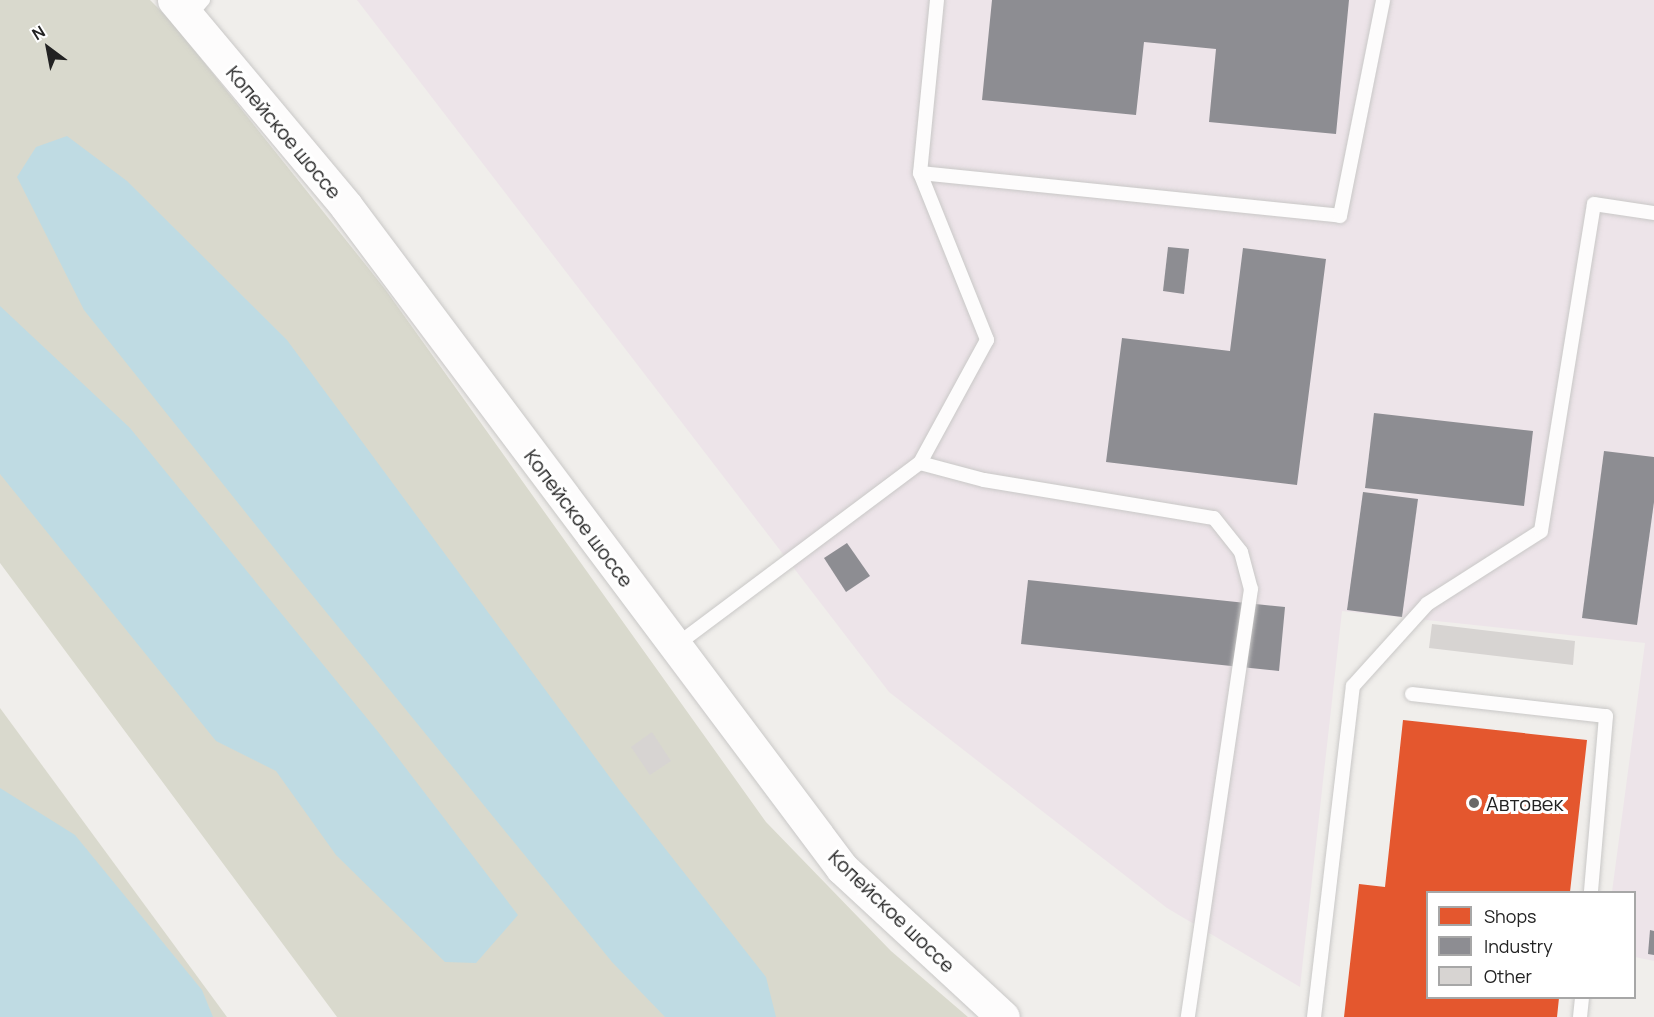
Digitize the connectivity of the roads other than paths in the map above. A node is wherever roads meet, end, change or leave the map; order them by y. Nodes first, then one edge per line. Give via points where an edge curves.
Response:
1 (937, 0) edge
2 (1383, 0) edge
3 (188, 6) edge
4 (920, 173) junction
5 (1654, 213) edge
6 (920, 463) junction
7 (675, 646) junction
8 (1413, 694) dead end
9 (1591, 891) edge
10 (1582, 999) edge
11 (1003, 1017) edge
12 (1188, 1017) edge
13 (1314, 1017) edge
14 (1580, 1017) edge

1 - 4 lane
2 - 4 lane via 1340,216
3 - 7 street, Копейское шоссе via 346,206
4 - 6 lane via 987,340
5 - 13 lane via 1594,204 1541,531 1427,604 1353,686
6 - 7 lane
6 - 12 lane via 984,480 1214,518 1241,552 1251,589
7 - 11 street, Копейское шоссе via 842,868
8 - 9 lane via 1606,716
10 - 14 lane

